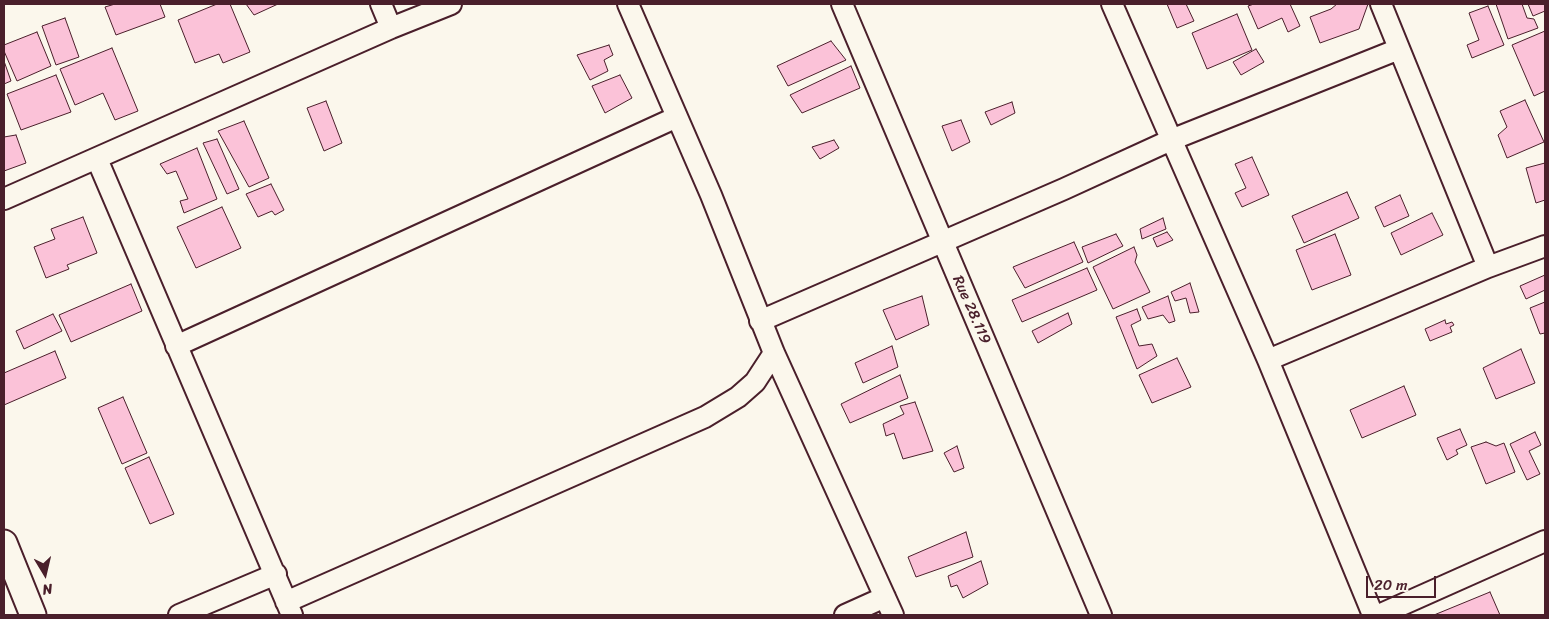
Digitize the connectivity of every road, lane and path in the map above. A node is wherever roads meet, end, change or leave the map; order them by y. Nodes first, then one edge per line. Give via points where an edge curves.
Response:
1 (381, 4) edge
2 (451, 4) edge
3 (628, 4) edge
4 (842, 4) edge
5 (1112, 4) edge
6 (1381, 4) edge
7 (391, 28) junction
8 (1400, 49) junction
9 (676, 117) junction
10 (1171, 140) junction
11 (97, 159) junction
12 (4, 200) edge
13 (941, 242) junction
14 (1545, 246) edge
15 (1488, 267) junction
16 (760, 321) junction
17 (176, 346) junction
18 (774, 353) junction
19 (1268, 360) junction
20 (1545, 541) edge
21 (4, 543) edge
22 (276, 574) junction
23 (889, 606) edge
24 (289, 609) edge
25 (33, 615) edge
26 (178, 615) edge
27 (845, 615) edge
28 (1101, 615) edge
29 (1373, 615) edge
30 (1379, 615) edge

1 - 7 street
2 - 7 street
3 - 9 street
4 - 13 street, Rue 28.119
5 - 10 street
6 - 8 street
7 - 11 street
8 - 10 street
8 - 15 street
9 - 16 street via 711,195
9 - 17 street
10 - 13 street
10 - 19 street
11 - 12 street
11 - 17 street
13 - 16 street
13 - 28 street, Rue 28.119
14 - 15 street
15 - 19 street
16 - 18 street
17 - 22 street
18 - 23 street
18 - 24 street via 755,382 738,397 705,417
19 - 29 street
20 - 30 street
21 - 25 street
22 - 24 street
22 - 26 street
23 - 27 street

